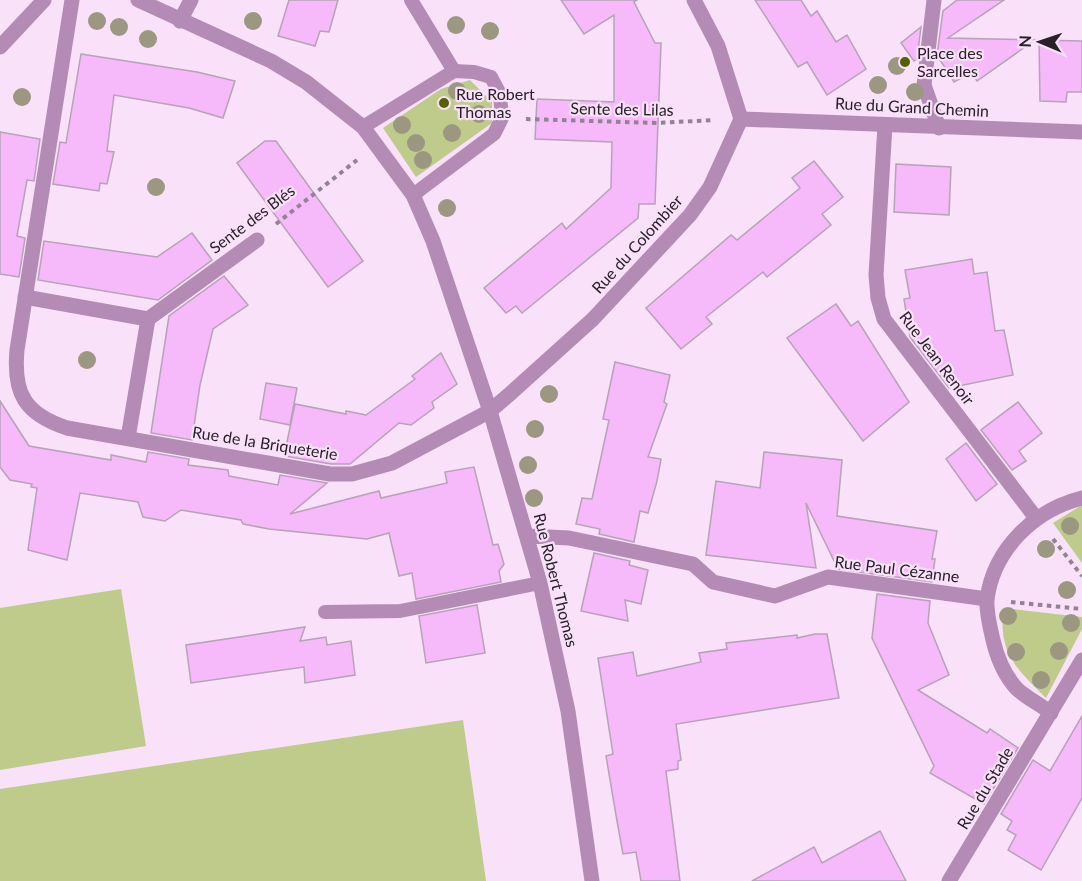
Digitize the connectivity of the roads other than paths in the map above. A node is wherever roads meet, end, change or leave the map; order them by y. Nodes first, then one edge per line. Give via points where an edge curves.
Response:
1 (44, 0) edge
2 (72, 0) edge
3 (138, 0) edge
4 (191, 0) edge
5 (411, 0) edge
6 (694, 0) edge
7 (934, 0) edge
8 (180, 21) junction
9 (0, 47) edge
10 (454, 71) junction
11 (741, 119) junction
12 (885, 125) junction
13 (363, 128) junction
14 (939, 128) junction
15 (1082, 132) edge
16 (413, 195) junction
17 (257, 240) road end
18 (25, 297) junction
19 (148, 318) junction
20 (490, 411) junction
21 (128, 438) junction
22 (1082, 498) edge
23 (1035, 518) junction
24 (528, 536) junction
25 (540, 583) junction
26 (987, 599) junction
27 (325, 612) dead end
28 (1082, 660) edge
29 (1052, 713) junction
30 (591, 881) edge
31 (949, 881) edge

1 - 9 street
2 - 18 street, Rue de la Briqueterie
3 - 8 street, Rue Robert Thomas
4 - 8 street
5 - 10 lane
6 - 11 street via 718,46
7 - 14 street via 924,86
8 - 13 street, Rue Robert Thomas via 271,61 337,104
10 - 13 lane
10 - 16 lane via 491,77 500,94 502,118 494,134
11 - 12 street, Rue du Grand Chemin
11 - 20 street, Rue du Colombier via 710,187 690,215 593,319
12 - 14 street, Rue du Grand Chemin
12 - 23 street, Rue Jean Renoir via 876,275 884,319
13 - 16 street, Rue Robert Thomas
14 - 15 street, Rue du Grand Chemin
16 - 20 street, Rue Robert Thomas via 433,241
17 - 19 street, Sente des Blés
18 - 19 street
18 - 21 street, Rue de la Briqueterie via 15,370 17,388 25,402 48,422
19 - 21 street
20 - 21 street, Rue de la Briqueterie via 392,463 352,474 330,474
20 - 24 street, Rue Robert Thomas
22 - 23 street
23 - 26 street via 1014,538
24 - 25 street, Rue Robert Thomas
24 - 26 street, Rue Paul Cézanne via 569,538 693,564 713,582 775,596 828,577
25 - 27 lane via 400,611
25 - 30 street, Rue Robert Thomas via 568,711
26 - 29 street via 998,659 1017,689
28 - 29 street, Rue du Stade
29 - 31 street, Rue du Stade

